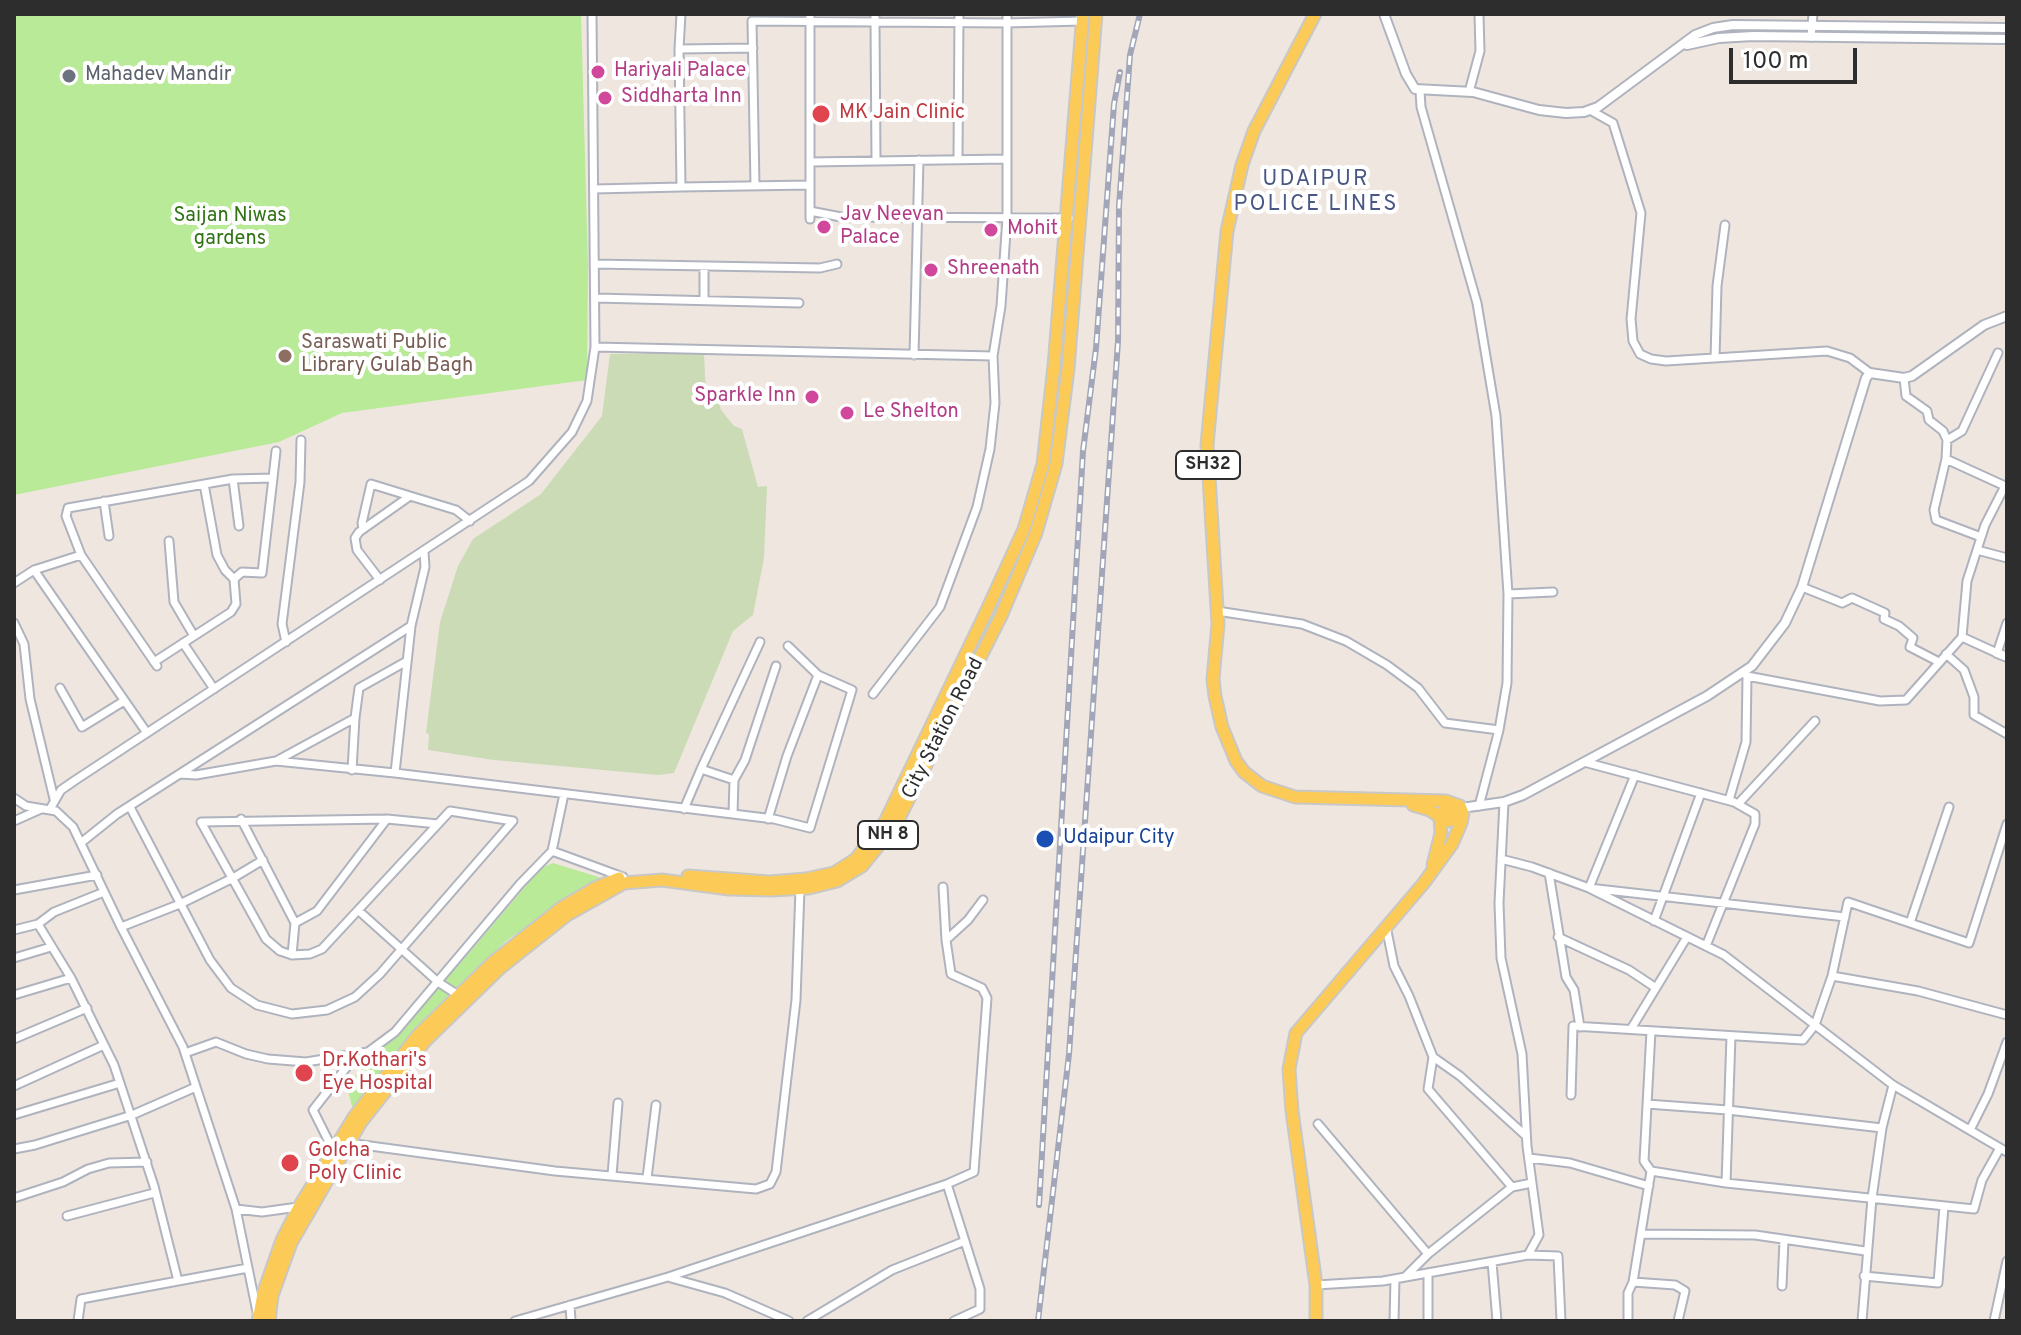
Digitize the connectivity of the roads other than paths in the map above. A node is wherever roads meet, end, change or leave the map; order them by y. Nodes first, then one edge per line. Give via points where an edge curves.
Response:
1 (592, 14) edge
2 (681, 14) edge
3 (810, 14) edge
4 (1096, 14) edge
5 (1315, 14) edge
6 (1384, 14) edge
7 (1479, 14) edge
8 (1813, 14) edge
9 (1083, 17) edge
10 (752, 18) edge
11 (875, 18) edge
12 (959, 18) edge
13 (1042, 18) edge
14 (1007, 19) edge
15 (810, 24) junction
16 (1812, 26) junction
17 (2007, 28) edge
18 (1811, 37) junction
19 (2007, 39) edge
20 (753, 48) junction
21 (679, 49) junction
22 (1676, 50) junction
23 (1420, 91) junction
24 (1469, 92) junction
25 (1590, 110) junction
26 (958, 158) junction
27 (1007, 159) junction
28 (919, 160) junction
29 (876, 161) junction
30 (810, 162) junction
31 (810, 185) junction
32 (755, 186) junction
33 (681, 187) junction
34 (594, 189) junction
35 (918, 217) junction
36 (1007, 217) junction
37 (1067, 217) junction
38 (1080, 219) junction
39 (1725, 225) dead end
40 (594, 264) junction
41 (837, 264) dead end
42 (704, 266) junction
43 (595, 298) junction
44 (704, 300) junction
45 (799, 303) dead end
46 (2007, 316) edge
47 (595, 347) junction
48 (1998, 353) dead end
49 (914, 355) junction
50 (993, 356) junction
51 (1715, 358) junction
52 (1870, 373) junction
53 (1904, 378) junction
54 (301, 440) dead end
55 (1947, 440) junction
56 (276, 451) dead end
57 (1946, 459) junction
58 (273, 478) junction
59 (233, 479) junction
60 (204, 484) junction
61 (2006, 484) edge
62 (410, 496) junction
63 (104, 501) junction
64 (470, 521) junction
65 (239, 526) dead end
66 (363, 529) junction
67 (109, 536) dead end
68 (1981, 537) junction
69 (169, 541) dead end
70 (1977, 550) junction
71 (424, 552) junction
72 (81, 555) junction
73 (2007, 558) edge
74 (34, 570) junction
75 (234, 579) junction
76 (380, 580) junction
77 (14, 583) edge
78 (1802, 587) junction
79 (1553, 592) dead end
80 (1508, 594) junction
81 (1217, 611) junction
82 (14, 623) edge
83 (2007, 623) edge
84 (411, 626) junction
85 (194, 636) junction
86 (1962, 637) junction
87 (286, 642) junction
88 (760, 642) dead end
89 (183, 643) junction
90 (788, 646) dead end
91 (1997, 653) junction
92 (1946, 654) junction
93 (2007, 657) edge
94 (407, 661) junction
95 (1939, 662) junction
96 (776, 666) dead end
97 (818, 675) junction
98 (1745, 675) junction
99 (60, 688) dead end
100 (214, 689) junction
101 (873, 694) dead end
102 (124, 701) junction
103 (355, 718) junction
104 (1815, 721) dead end
105 (1499, 730) junction
106 (147, 733) junction
107 (2007, 734) edge
108 (276, 761) junction
109 (1584, 762) junction
110 (701, 769) junction
111 (352, 770) junction
112 (395, 773) junction
113 (180, 774) junction
114 (1635, 775) junction
115 (734, 780) junction
116 (1701, 793) junction
117 (564, 794) junction
118 (14, 798) edge
119 (54, 799) junction
120 (1393, 800) junction
121 (1729, 800) junction
122 (1504, 802) junction
123 (1739, 803) junction
124 (1479, 806) junction
125 (130, 807) junction
126 (1949, 807) dead end
127 (47, 808) junction
128 (1461, 808) junction
129 (684, 809) junction
130 (733, 814) junction
131 (1440, 817) junction
132 (241, 819) junction
133 (387, 819) junction
134 (768, 819) junction
135 (14, 821) edge
136 (438, 824) junction
137 (2007, 824) edge
138 (82, 842) junction
139 (552, 851) junction
140 (1501, 859) junction
141 (263, 860) junction
142 (1431, 873) junction
143 (1549, 873) junction
144 (97, 875) junction
145 (622, 877) junction
146 (233, 878) junction
147 (635, 882) junction
148 (943, 887) dead end
149 (1589, 888) junction
150 (800, 889) junction
151 (14, 890) edge
152 (104, 892) junction
153 (1663, 896) junction
154 (983, 900) dead end
155 (1724, 903) junction
156 (180, 904) junction
157 (359, 911) junction
158 (1845, 917) junction
159 (1654, 921) junction
160 (295, 923) junction
161 (1910, 923) junction
162 (38, 924) junction
163 (1386, 926) junction
164 (121, 927) junction
165 (14, 930) edge
166 (1558, 937) junction
167 (1687, 937) junction
168 (946, 940) junction
169 (1706, 946) junction
170 (51, 947) junction
171 (402, 949) junction
172 (292, 955) junction
173 (14, 958) edge
174 (1832, 976) junction
175 (71, 978) junction
176 (438, 982) junction
177 (1656, 988) junction
178 (14, 995) edge
179 (463, 998) junction
180 (87, 1008) junction
181 (2007, 1015) edge
182 (1815, 1025) junction
183 (1580, 1027) junction
184 (1631, 1029) junction
185 (1651, 1031) junction
186 (1731, 1036) junction
187 (14, 1039) edge
188 (2007, 1042) edge
189 (104, 1045) junction
190 (185, 1053) junction
191 (356, 1055) junction
192 (1433, 1057) junction
193 (120, 1083) junction
194 (1893, 1085) junction
195 (14, 1086) edge
196 (196, 1087) junction
197 (1571, 1095) dead end
198 (618, 1103) dead end
199 (1647, 1104) junction
200 (656, 1105) dead end
201 (1728, 1110) junction
202 (14, 1115) edge
203 (132, 1115) junction
204 (1318, 1124) dead end
205 (1882, 1128) junction
206 (1970, 1130) junction
207 (1526, 1137) junction
208 (348, 1143) junction
209 (14, 1149) edge
210 (333, 1150) junction
211 (2003, 1150) edge
212 (1529, 1158) junction
213 (147, 1162) junction
214 (1651, 1171) junction
215 (612, 1175) junction
216 (647, 1178) junction
217 (1532, 1183) junction
218 (1726, 1183) junction
219 (947, 1184) junction
220 (1649, 1186) junction
221 (1512, 1187) junction
222 (154, 1193) junction
223 (14, 1198) edge
224 (1872, 1198) junction
225 (1944, 1206) junction
226 (299, 1207) junction
227 (236, 1209) junction
228 (67, 1216) dead end
229 (1641, 1234) junction
230 (1784, 1240) junction
231 (965, 1241) junction
232 (1865, 1251) junction
233 (1428, 1254) junction
234 (1528, 1255) junction
235 (2007, 1261) edge
236 (1492, 1262) junction
237 (248, 1268) junction
238 (1428, 1273) junction
239 (1864, 1276) junction
240 (668, 1277) junction
241 (1405, 1277) junction
242 (1395, 1279) junction
243 (178, 1281) junction
244 (1633, 1282) junction
245 (1316, 1285) junction
246 (1782, 1286) dead end
247 (570, 1305) junction
248 (264, 1319) edge
249 (78, 1321) edge
250 (515, 1321) edge
251 (571, 1321) edge
252 (789, 1321) edge
253 (807, 1321) edge
254 (954, 1321) edge
255 (1316, 1321) edge
256 (1394, 1321) edge
257 (1428, 1321) edge
258 (1497, 1321) edge
259 (1561, 1321) edge
260 (1628, 1321) edge
261 (1678, 1321) edge
262 (1862, 1321) edge
263 (1994, 1321) edge

1 - 34 street
2 - 21 street
3 - 15 street
4 - 38 main road, City Station Road / NH 8
5 - 81 main road, SH32 via 1254,131 1227,231 1207,445
6 - 23 street via 1406,74
7 - 24 street via 1480,51
8 - 16 street
9 - 13 street
9 - 37 main road, City Station Road / NH 8
10 - 15 street
10 - 20 street
11 - 12 street
11 - 15 street
11 - 29 street
12 - 14 street
12 - 26 street
13 - 14 street
14 - 27 street
15 - 30 street
16 - 17 street
16 - 18 street
16 - 22 street via 1723,26 1702,31
18 - 19 street
18 - 22 street via 1719,38
20 - 21 street
20 - 32 street
21 - 33 street
22 - 25 street
23 - 24 street
23 - 80 street via 1477,303 1496,416
24 - 25 street via 1550,112
25 - 51 street via 1613,123 1641,213 1631,302 1635,348 1659,360
26 - 27 street
26 - 28 street
27 - 36 street
28 - 29 street
28 - 35 street
29 - 30 street
30 - 31 street
31 - 32 street
31 - 35 street via 810,215
32 - 33 street
33 - 34 street
34 - 40 street
35 - 36 street
35 - 49 street
36 - 37 street
36 - 50 street
37 - 38 street
37 - 145 main road, City Station Road / NH 8 via 1045,450 1033,500 987,610 885,822 856,859 834,873 806,879 770,882 659,873
38 - 150 main road, City Station Road / NH 8 via 1056,464 1030,547 896,824 862,866 837,881
39 - 51 street
40 - 42 street
40 - 43 street
41 - 42 street
42 - 44 street
43 - 44 street
43 - 47 street
44 - 45 street
46 - 53 street via 1984,325
47 - 49 street
47 - 64 street via 587,401 572,432 529,481
48 - 55 street via 1962,431
49 - 50 street
50 - 101 street via 995,403 977,507 940,607
51 - 52 street via 1827,351 1850,358
52 - 53 street
52 - 78 street
53 - 55 street via 1906,396 1927,411
54 - 87 street via 282,628
55 - 57 street
56 - 58 street
57 - 61 street
57 - 68 street via 1936,520
58 - 59 street
58 - 75 street via 262,573 242,572
59 - 60 street
59 - 65 street
60 - 63 street
60 - 75 street via 217,555
61 - 68 street
62 - 64 street via 456,510
62 - 66 street
62 - 66 street via 371,484
63 - 67 street
63 - 72 street via 66,511
64 - 71 street
66 - 76 street via 356,546
68 - 70 street
69 - 85 street via 174,602
70 - 73 street
70 - 86 street via 1967,581
71 - 76 street
71 - 84 street
72 - 74 street
72 - 89 street via 155,664
74 - 77 street
74 - 102 street
75 - 85 street via 234,609
76 - 87 street
78 - 95 street via 1842,603 1852,598 1885,613 1884,619 1913,638 1910,647
78 - 98 street via 1785,623
79 - 80 street
80 - 105 street via 1507,683
81 - 105 street via 1302,624 1346,641 1418,688 1445,723
81 - 120 main road, SH32 via 1215,696 1229,747 1244,772 1286,795
82 - 119 street via 24,644 30,699
83 - 91 street
84 - 94 street
84 - 113 street
85 - 89 street
86 - 91 street
86 - 92 street
87 - 100 street
88 - 110 street
89 - 100 street
90 - 97 street
91 - 93 street
92 - 95 street
92 - 107 street via 1964,670 1974,715
94 - 103 street via 359,688
94 - 112 street
95 - 98 street via 1906,700 1880,701
96 - 115 street
97 - 134 street
97 - 134 street via 852,690 810,828
98 - 109 street
98 - 121 street via 1746,742
99 - 102 street via 82,727
100 - 106 street
102 - 106 street
103 - 108 street
103 - 111 street
104 - 123 street
105 - 124 street
106 - 119 street
108 - 111 street
108 - 113 street
109 - 114 street
109 - 122 street
110 - 115 street
110 - 129 street
111 - 112 street
112 - 117 street
113 - 125 street
114 - 116 street
114 - 149 street
115 - 130 street
116 - 121 street
116 - 153 street
117 - 129 street
117 - 139 street
118 - 127 street via 26,806
119 - 127 street
120 - 128 main road, SH32 via 1446,801
120 - 131 main road
121 - 123 street
122 - 124 street
122 - 140 street
123 - 155 street via 1756,820
124 - 128 street
125 - 138 street
125 - 156 street
126 - 161 street
127 - 135 street
127 - 138 street via 67,820
128 - 131 main road via 1455,819
128 - 142 main road via 1456,836
129 - 130 street
130 - 134 street
131 - 142 main road
132 - 133 street
132 - 141 street
132 - 146 street via 201,822
133 - 136 street
133 - 160 street via 317,911
136 - 157 street
136 - 171 street via 450,811 513,821
137 - 161 street via 1969,943
138 - 144 street
139 - 145 street
139 - 176 street
140 - 143 street
140 - 207 street via 1501,958 1522,1054
141 - 146 street
141 - 160 street
142 - 163 main road
143 - 149 street
143 - 166 street
144 - 151 street
144 - 152 street
145 - 147 street
145 - 179 main road, City Station Road / NH 8 via 561,908 493,962
146 - 156 street
146 - 172 street via 266,939
147 - 150 main road, City Station Road / NH 8
147 - 179 main road, City Station Road / NH 8 via 567,915
148 - 168 street
149 - 153 street
149 - 159 street
150 - 216 street via 796,1000 776,1172 770,1184 756,1189
152 - 162 street
152 - 164 street
153 - 155 street
153 - 159 street
154 - 168 street
155 - 158 street
155 - 169 street
156 - 164 street
156 - 171 street via 231,988 257,1005 279,1011 306,1014 340,1006
157 - 171 street
157 - 172 street via 322,949
158 - 161 street via 1848,902
158 - 174 street
159 - 167 street
160 - 172 street
162 - 165 street
162 - 170 street
163 - 192 street via 1394,966
163 - 245 main road via 1296,1033 1289,1069 1292,1111
164 - 190 street
166 - 177 street
166 - 183 street
167 - 169 street
167 - 177 street
168 - 219 street via 951,974 982,988 987,998 974,1172
169 - 182 street
170 - 173 street
170 - 175 street
171 - 176 street
174 - 181 street via 1918,991
174 - 182 street
175 - 178 street
175 - 180 street
176 - 179 street
176 - 191 street via 395,1032
177 - 184 street
179 - 208 main road, City Station Road / NH 8
179 - 210 main road, City Station Road / NH 8 via 418,1035
180 - 187 street
180 - 189 street
182 - 186 street via 1803,1040
182 - 194 street
183 - 184 street
183 - 197 street via 1573,1026
184 - 185 street
185 - 186 street
185 - 199 street
186 - 201 street
188 - 206 street
189 - 193 street
189 - 195 street
190 - 191 street via 216,1042 268,1059 306,1062
190 - 196 street
191 - 210 street via 313,1110
192 - 207 street
192 - 221 street via 1428,1089
193 - 202 street
193 - 203 street
194 - 205 street
194 - 206 street
196 - 203 street
196 - 227 street
198 - 215 street
199 - 201 street
199 - 214 street via 1644,1161
200 - 216 street
201 - 205 street
201 - 218 street
203 - 209 street
203 - 213 street
204 - 233 street
205 - 224 street
206 - 211 street
207 - 212 street
208 - 215 street
208 - 248 main road, City Station Road / NH 8 via 291,1243
210 - 226 main road, City Station Road / NH 8
211 - 225 street via 1982,1180 1974,1209
212 - 217 street
212 - 220 street via 1570,1163
213 - 222 street
213 - 223 street via 109,1163
214 - 218 street
214 - 220 street
215 - 216 street
217 - 221 street
217 - 234 street via 1539,1235
218 - 224 street
219 - 231 street
219 - 240 street
220 - 229 street
221 - 233 street
222 - 228 street
222 - 243 street
224 - 225 street
224 - 232 street
225 - 239 street via 1938,1283
226 - 227 street
226 - 248 main road, City Station Road / NH 8 via 263,1294
227 - 237 street
229 - 230 street
229 - 244 street
230 - 232 street
230 - 246 street
231 - 253 street via 892,1270
231 - 254 street via 980,1289 980,1309
232 - 239 street
233 - 241 street
234 - 236 street
234 - 259 street via 1558,1256
235 - 263 street
236 - 238 street
236 - 258 street
237 - 243 street
237 - 248 street
238 - 241 street
238 - 257 street
239 - 262 street
240 - 247 street
240 - 252 street via 725,1293
241 - 242 street
242 - 245 street
242 - 256 street
243 - 249 street via 81,1299
244 - 260 street
244 - 261 street via 1675,1285 1685,1291
245 - 255 main road
247 - 250 street
247 - 251 street

